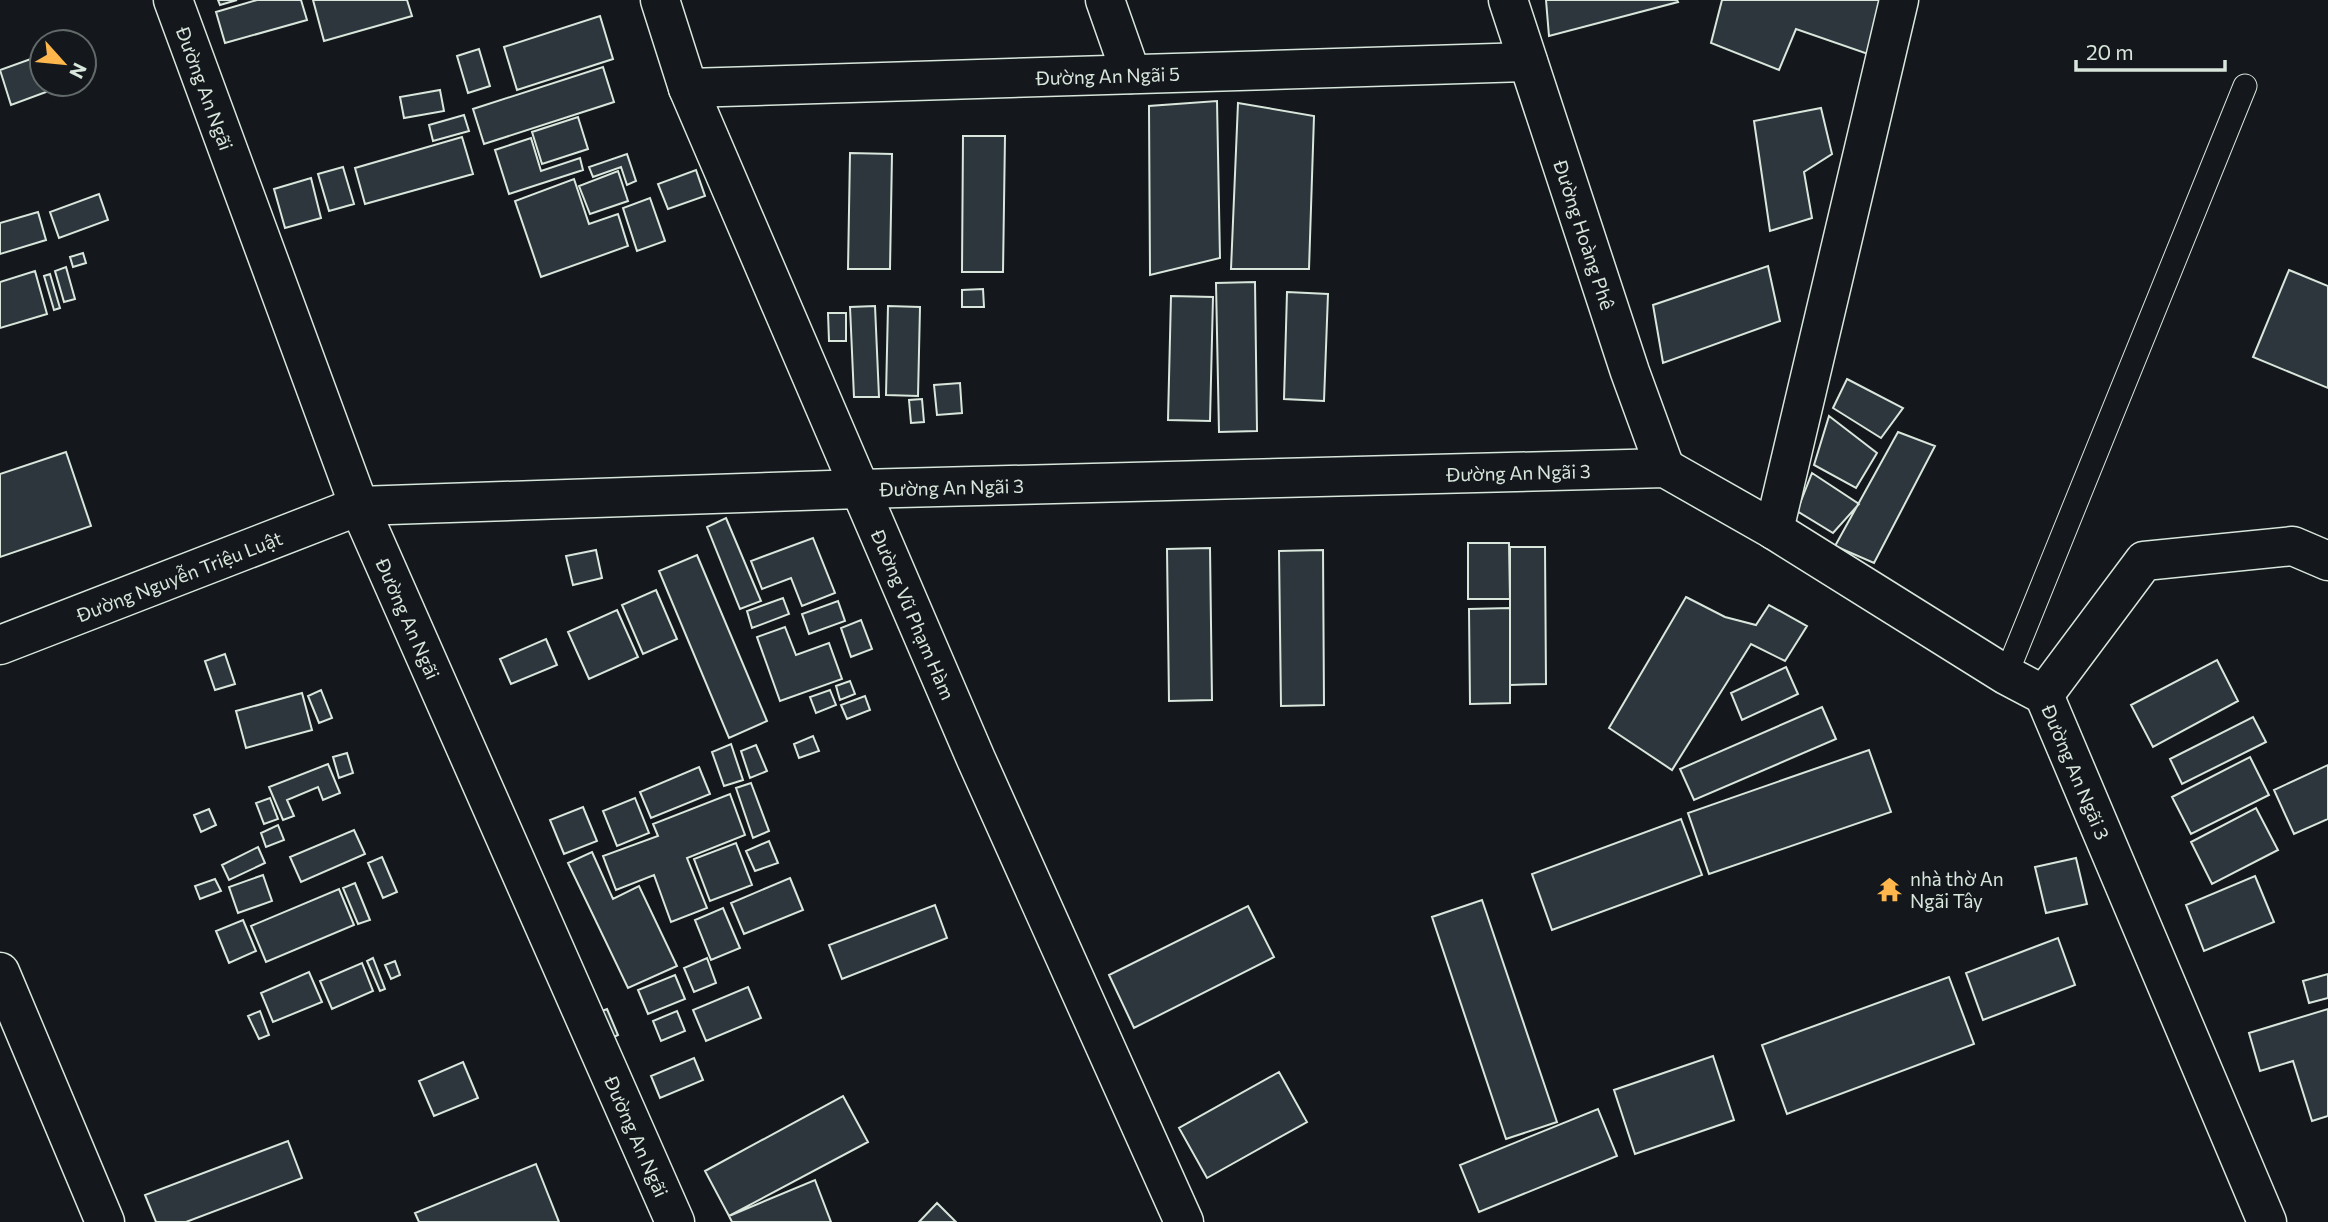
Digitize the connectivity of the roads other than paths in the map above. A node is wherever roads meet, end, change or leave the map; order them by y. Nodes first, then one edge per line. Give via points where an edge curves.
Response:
1 (173, 0) edge
2 (660, 0) edge
3 (1105, 0) edge
4 (1508, 0) edge
5 (1899, 0) edge
6 (1528, 62) junction
7 (1131, 74) junction
8 (2245, 86) dead end
9 (688, 88) junction
10 (1665, 468) junction
11 (860, 489) junction
12 (359, 506) junction
13 (1774, 530) junction
14 (2328, 561) edge
15 (0, 645) edge
16 (2006, 675) junction
17 (2044, 695) junction
18 (0, 972) edge
19 (106, 1222) edge
20 (675, 1222) edge
21 (1184, 1222) edge
22 (2267, 1222) edge

1 - 12 street, Đường An Ngãi
2 - 9 street, Đường Vũ Phạm Hàm
3 - 7 street
4 - 6 street, Đường Hoàng Phê
5 - 13 street
6 - 7 street, Đường An Ngãi 5
6 - 10 street, Đường Hoàng Phê
7 - 9 street, Đường An Ngãi 5
8 - 16 lane
9 - 11 street, Đường Vũ Phạm Hàm
10 - 11 street, Đường An Ngãi 3
10 - 13 street, Đường An Ngãi 3
11 - 12 street, Đường An Ngãi 3
11 - 21 street, Đường Vũ Phạm Hàm
12 - 15 street, Đường Nguyễn Triệu Luật
12 - 20 street, Đường An Ngãi
13 - 16 street, Đường An Ngãi 3
14 - 17 street via 2293,546 2144,561
16 - 17 street, Đường An Ngãi 3
17 - 22 street, Đường An Ngãi 3
18 - 19 street

